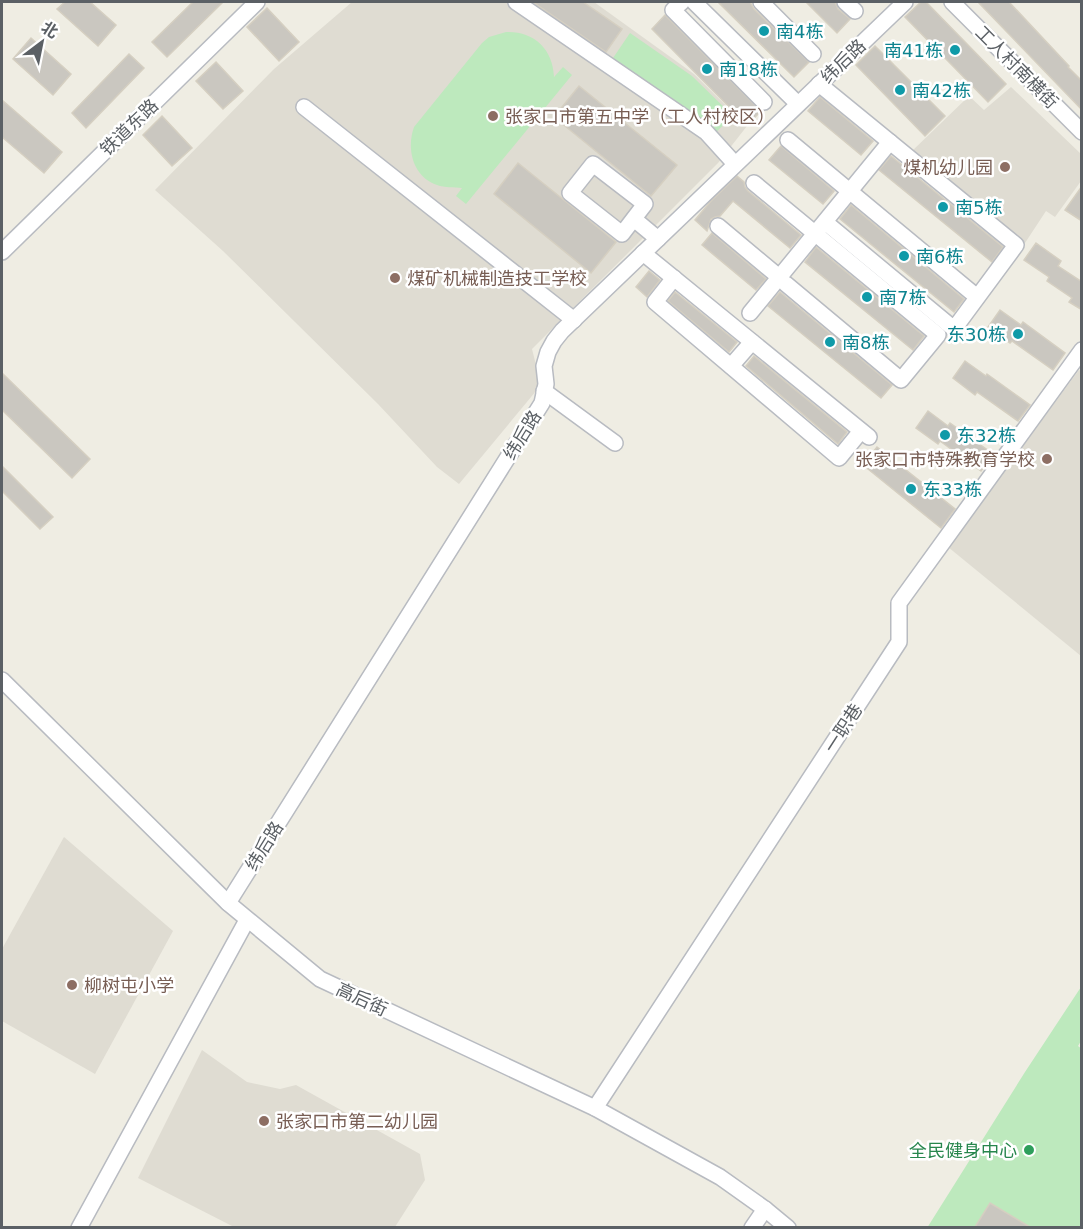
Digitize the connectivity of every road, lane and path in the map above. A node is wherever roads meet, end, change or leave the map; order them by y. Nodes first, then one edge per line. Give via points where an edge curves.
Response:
1 (257, 2) edge
2 (516, 2) edge
3 (682, 2) edge
4 (694, 2) edge
5 (761, 2) edge
6 (905, 2) edge
7 (952, 2) edge
8 (737, 44) junction
9 (813, 54) dead end
10 (722, 59) junction
11 (819, 84) junction
12 (764, 102) dead end
13 (798, 104) junction
14 (304, 107) dead end
15 (1082, 132) edge
16 (788, 140) dead end
17 (890, 142) junction
18 (735, 164) junction
19 (754, 183) dead end
20 (850, 191) junction
21 (634, 219) junction
22 (825, 222) junction
23 (718, 226) dead end
24 (815, 234) junction
25 (658, 239) junction
26 (2, 252) edge
27 (643, 253) junction
28 (674, 278) junction
29 (782, 281) junction
30 (977, 297) junction
31 (750, 312) dead end
32 (574, 320) junction
33 (752, 342) junction
34 (1082, 350) edge
35 (730, 366) junction
36 (544, 391) junction
37 (615, 443) dead end
38 (2, 680) edge
39 (228, 903) junction
40 (247, 920) junction
41 (595, 1108) junction
42 (765, 1209) junction
43 (79, 1227) edge
44 (752, 1227) edge
45 (788, 1227) edge

1 - 26 street, 铁道东路
2 - 18 street via 706,132
3 - 10 street via 673,10
4 - 8 street
5 - 9 street
6 - 11 street, 纬后路
7 - 15 street, 工人村南横街
8 - 10 street
8 - 13 street
10 - 12 street
11 - 13 street, 纬后路
11 - 17 street
13 - 18 street, 纬后路
14 - 32 street
16 - 20 street
17 - 20 street
17 - 30 street via 1016,245
18 - 25 street, 纬后路
19 - 24 street
20 - 22 street
20 - 30 street
21 - 21 street via 622,234 570,193 593,164 645,204
21 - 25 street
22 - 24 street
22 - 30 street via 954,329
23 - 29 street
24 - 29 street
24 - 29 street via 938,335 901,380
25 - 27 street, 纬后路
27 - 28 street
27 - 32 street, 纬后路
28 - 33 street
28 - 35 street via 655,302
29 - 31 street
32 - 36 street, 纬后路 via 548,352
33 - 35 street
33 - 35 street via 865,434 839,458
34 - 41 street, 一职巷 via 899,603 899,642
36 - 37 street
36 - 39 street, 纬后路 via 542,403 524,433
38 - 39 street, 高后街
39 - 40 street, 高后街
40 - 41 street, 高后街 via 320,980
40 - 43 street
41 - 42 street, 高后街 via 720,1177
42 - 44 street
42 - 45 street, 高后街

